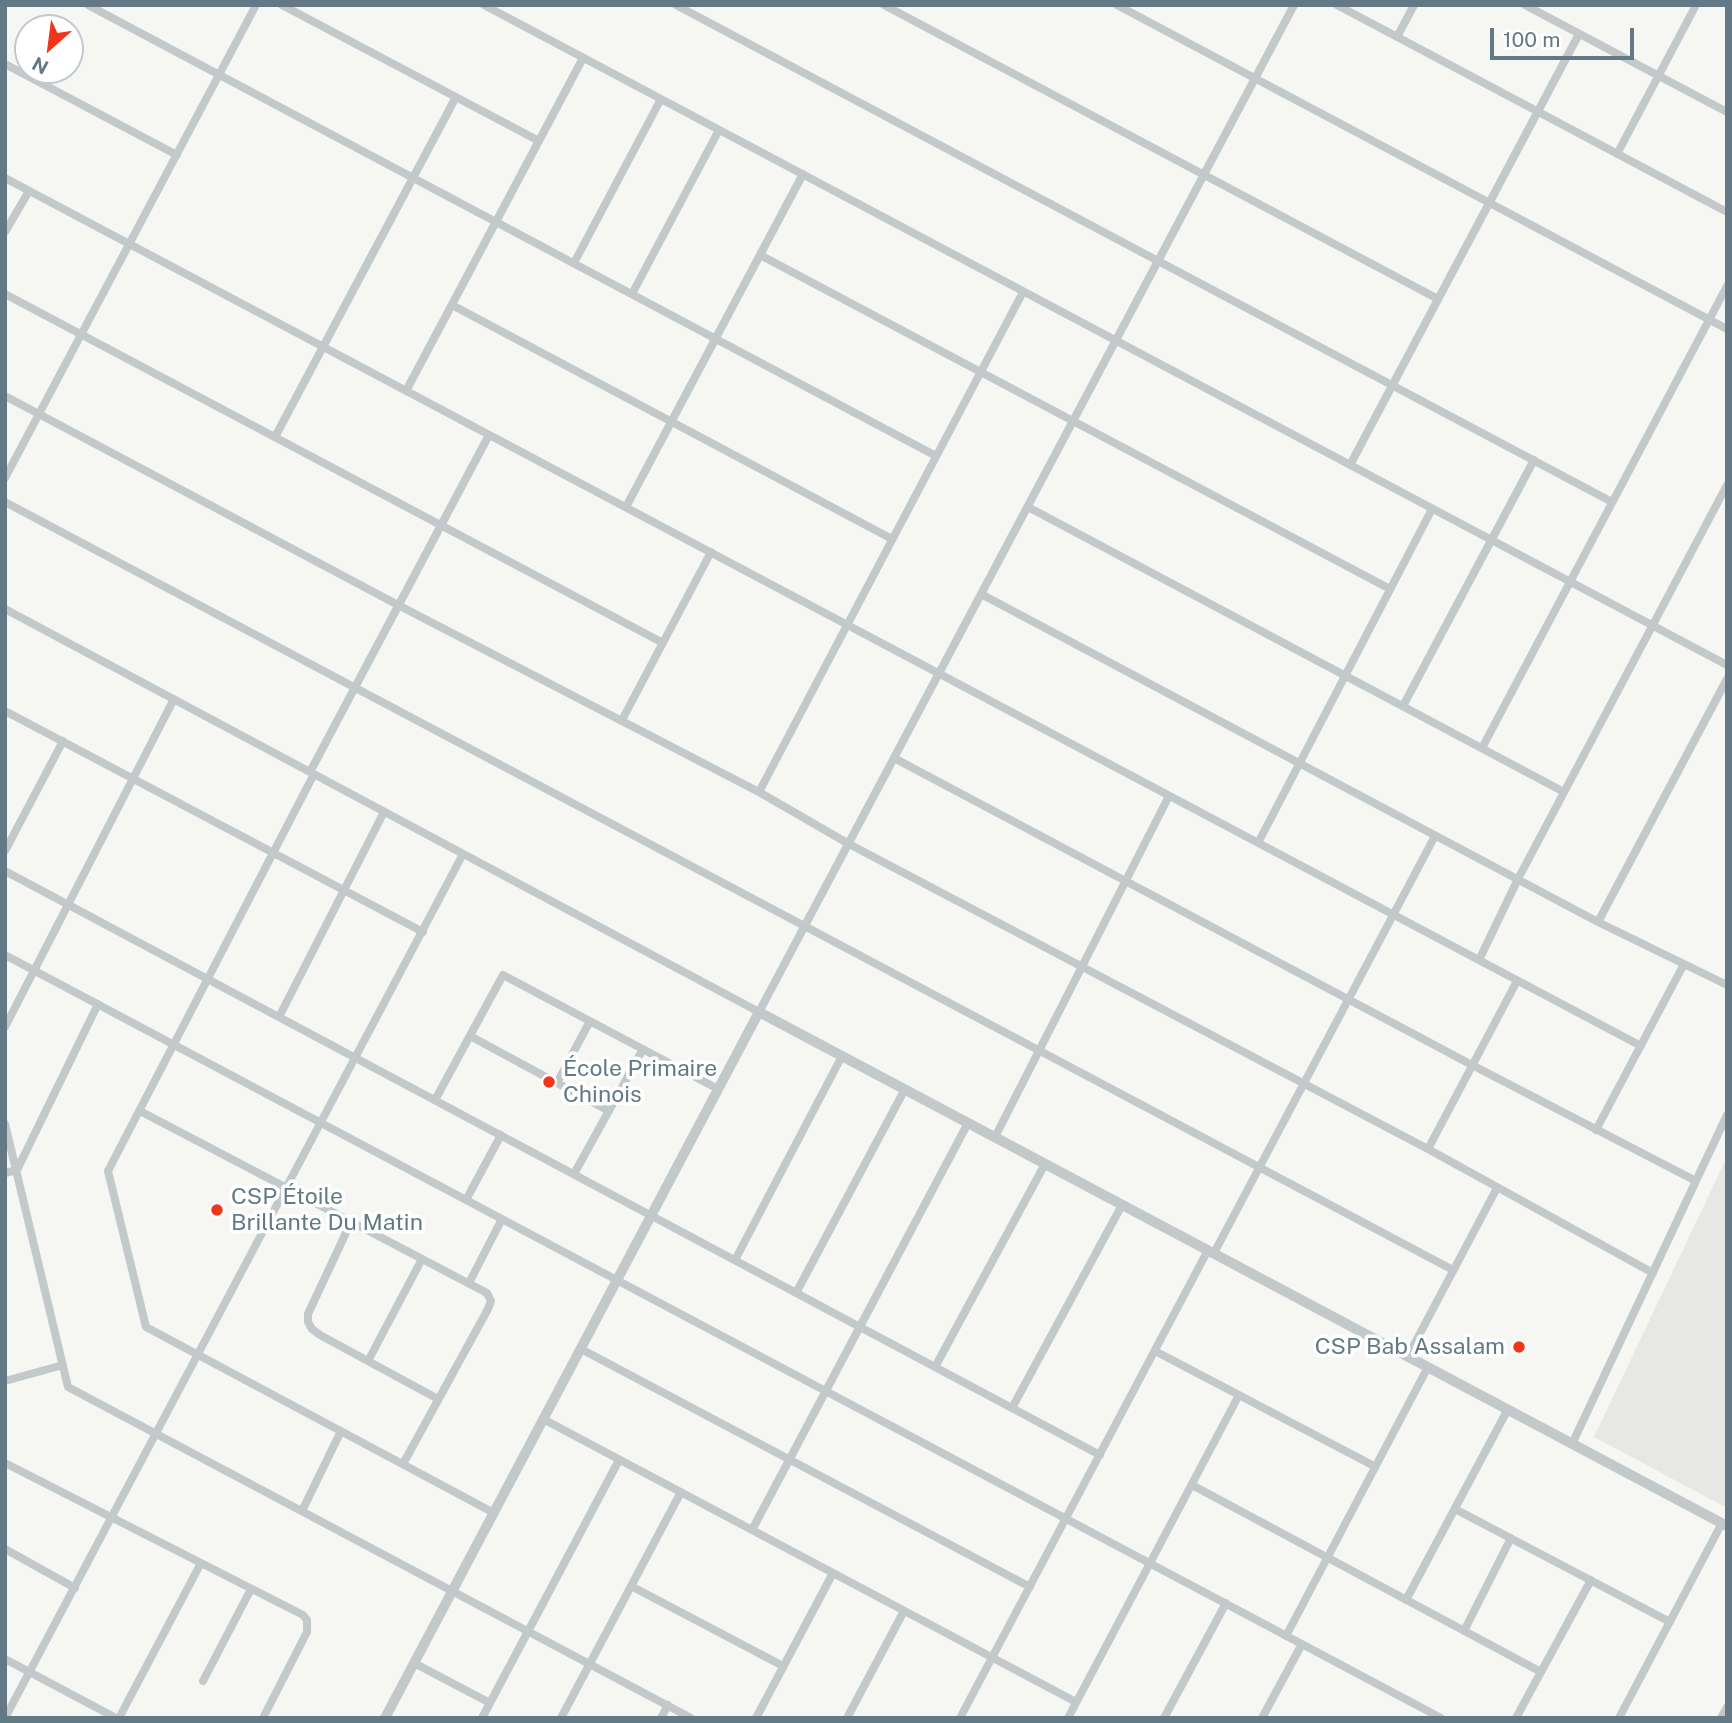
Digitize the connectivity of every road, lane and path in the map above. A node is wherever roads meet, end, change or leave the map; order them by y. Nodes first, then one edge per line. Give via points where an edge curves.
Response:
1 (88, 5) edge
2 (256, 5) edge
3 (282, 5) edge
4 (484, 5) edge
5 (676, 5) edge
6 (884, 5) edge
7 (1117, 5) edge
8 (1294, 5) edge
9 (1337, 5) edge
10 (1414, 5) edge
11 (1525, 5) edge
12 (1696, 5) edge
13 (1579, 34) junction
14 (1397, 37) junction
15 (583, 58) junction
16 (5, 64) edge
17 (219, 75) junction
18 (1659, 76) junction
19 (1255, 79) junction
20 (456, 97) junction
21 (661, 99) junction
22 (1537, 112) junction
23 (1727, 112) edge
24 (719, 130) junction
25 (539, 141) junction
26 (1617, 154) junction
27 (177, 155) junction
28 (803, 174) junction
29 (1204, 175) junction
30 (5, 178) edge
31 (413, 178) junction
32 (29, 191) junction
33 (1489, 203) junction
34 (1727, 212) edge
35 (496, 222) junction
36 (5, 232) edge
37 (130, 244) junction
38 (760, 255) junction
39 (1158, 261) junction
40 (574, 263) junction
41 (1727, 286) edge
42 (1023, 292) junction
43 (5, 294) edge
44 (632, 294) junction
45 (1438, 299) junction
46 (452, 305) junction
47 (1709, 320) junction
48 (1727, 329) edge
49 (82, 335) junction
50 (716, 339) junction
51 (1116, 341) junction
52 (324, 347) junction
53 (981, 372) junction
54 (1392, 385) junction
55 (406, 391) junction
56 (5, 396) edge
57 (39, 414) junction
58 (1073, 421) junction
59 (672, 422) junction
60 (489, 435) junction
61 (275, 438) junction
62 (936, 456) junction
63 (1534, 460) junction
64 (1350, 465) junction
65 (5, 478) edge
66 (1727, 485) edge
67 (5, 502) edge
68 (1612, 502) junction
69 (626, 507) junction
70 (1028, 507) junction
71 (1432, 509) junction
72 (441, 525) junction
73 (892, 539) junction
74 (1491, 540) junction
75 (711, 552) junction
76 (1570, 582) junction
77 (1390, 589) junction
78 (981, 594) junction
79 (398, 605) junction
80 (5, 609) edge
81 (847, 624) junction
82 (1652, 625) junction
83 (663, 643) junction
84 (1727, 665) edge
85 (939, 674) junction
86 (1344, 675) junction
87 (1727, 679) edge
88 (355, 687) junction
89 (174, 699) junction
90 (1403, 706) junction
91 (5, 710) edge
92 (622, 720) junction
93 (63, 741) junction
94 (1482, 748) junction
95 (894, 758) junction
96 (1298, 763) junction
97 (312, 773) junction
98 (133, 778) junction
99 (759, 792) junction
100 (1564, 792) junction
101 (1169, 796) junction
102 (384, 812) junction
103 (1436, 836) junction
104 (1258, 843) junction
105 (849, 844) junction
106 (5, 851) edge
107 (275, 853) junction
108 (463, 854) junction
109 (5, 871) edge
110 (1518, 879) junction
111 (1125, 881) junction
112 (344, 890) junction
113 (68, 905) junction
114 (1394, 915) junction
115 (1598, 922) junction
116 (805, 926) junction
117 (423, 932) junction
118 (5, 955) edge
119 (1479, 960) junction
120 (1685, 964) junction
121 (1082, 968) junction
122 (34, 971) junction
123 (208, 979) junction
124 (1517, 981) junction
125 (1727, 985) edge
126 (1348, 1000) junction
127 (98, 1004) junction
128 (759, 1012) junction
129 (279, 1017) junction
130 (590, 1021) junction
131 (5, 1027) edge
132 (470, 1036) junction
133 (174, 1045) junction
134 (1641, 1046) junction
135 (643, 1049) junction
136 (1039, 1050) junction
137 (842, 1056) junction
138 (356, 1058) junction
139 (1472, 1065) junction
140 (557, 1083) junction
141 (1304, 1083) junction
142 (719, 1089) junction
143 (905, 1089) junction
144 (435, 1100) junction
145 (140, 1111) junction
146 (609, 1111) junction
147 (1727, 1115) edge
148 (321, 1123) junction
149 (968, 1123) junction
150 (5, 1124) edge
151 (1597, 1130) junction
152 (501, 1135) junction
153 (995, 1137) junction
154 (1428, 1149) junction
155 (1045, 1164) junction
156 (1259, 1167) junction
157 (17, 1170) junction
158 (5, 1173) edge
159 (574, 1174) junction
160 (1696, 1181) junction
161 (287, 1188) junction
162 (1497, 1188) junction
163 (466, 1200) junction
164 (1122, 1205) junction
165 (652, 1216) junction
166 (502, 1219) junction
167 (351, 1222) junction
168 (1211, 1252) junction
169 (422, 1259) junction
170 (736, 1261) junction
171 (1453, 1270) junction
172 (1653, 1273) junction
173 (617, 1280) junction
174 (468, 1283) junction
175 (796, 1293) junction
176 (860, 1327) junction
177 (581, 1349) junction
178 (1155, 1351) junction
179 (198, 1354) junction
180 (1408, 1356) junction
181 (368, 1361) junction
182 (63, 1365) junction
183 (935, 1367) junction
184 (1428, 1367) junction
185 (5, 1381) edge
186 (826, 1391) junction
187 (1239, 1395) junction
188 (438, 1399) junction
189 (1012, 1408) junction
190 (1508, 1409) junction
191 (543, 1419) junction
192 (341, 1431) junction
193 (156, 1434) junction
194 (1572, 1444) junction
195 (1100, 1455) junction
196 (619, 1460) junction
197 (790, 1460) junction
198 (5, 1463) edge
199 (402, 1464) junction
200 (1374, 1466) junction
201 (1192, 1485) junction
202 (681, 1492) junction
203 (1455, 1509) junction
204 (302, 1511) junction
205 (494, 1513) junction
206 (112, 1517) junction
207 (1066, 1518) junction
208 (1725, 1525) edge
209 (752, 1530) junction
210 (1511, 1538) junction
211 (5, 1549) edge
212 (1326, 1557) junction
213 (201, 1563) junction
214 (1150, 1563) junction
215 (833, 1573) junction
216 (1591, 1580) junction
217 (631, 1586) junction
218 (1030, 1587) junction
219 (75, 1588) junction
220 (251, 1589) junction
221 (452, 1591) junction
222 (1406, 1600) junction
223 (1226, 1604) junction
224 (904, 1611) junction
225 (1670, 1622) junction
226 (528, 1631) junction
227 (1464, 1631) junction
228 (1286, 1636) junction
229 (1302, 1644) junction
230 (992, 1658) junction
231 (5, 1659) edge
232 (414, 1663) junction
233 (590, 1664) junction
234 (783, 1666) junction
235 (30, 1672) junction
236 (1541, 1672) junction
237 (203, 1681) dead end
238 (1076, 1702) junction
239 (490, 1703) junction
240 (667, 1705) junction
241 (1727, 1707) edge
242 (5, 1718) edge
243 (118, 1718) edge
244 (263, 1718) edge
245 (385, 1718) edge
246 (482, 1718) edge
247 (561, 1718) edge
248 (661, 1718) edge
249 (691, 1718) edge
250 (756, 1718) edge
251 (847, 1718) edge
252 (960, 1718) edge
253 (1068, 1718) edge
254 (1164, 1718) edge
255 (1262, 1718) edge
256 (1441, 1718) edge
257 (1516, 1718) edge
258 (1619, 1718) edge
259 (1721, 1718) edge

1 - 17 street
2 - 17 street
3 - 20 street
4 - 15 street
5 - 39 street
6 - 29 street
7 - 19 street
8 - 19 street
9 - 14 street
10 - 14 street
11 - 13 street
12 - 18 street
13 - 18 street
13 - 22 street
14 - 22 street
15 - 21 street
15 - 25 street
16 - 27 street
17 - 27 street
17 - 31 street
18 - 23 street
18 - 26 street
19 - 29 street
19 - 33 street
20 - 25 street
20 - 31 street
21 - 24 street
21 - 40 street
22 - 26 street
22 - 33 street
24 - 28 street
24 - 44 street
25 - 35 street
26 - 34 street
27 - 37 street
28 - 38 street
28 - 42 street
29 - 39 street
29 - 45 street
30 - 32 street
31 - 35 street
31 - 52 street
32 - 36 street
32 - 37 street
33 - 45 street
33 - 47 street
35 - 40 street
35 - 46 street
37 - 49 street
37 - 52 street
38 - 50 street
38 - 53 street
39 - 51 street
39 - 54 street
40 - 44 street
41 - 47 street
42 - 51 street
42 - 53 street
43 - 49 street
44 - 50 street
45 - 54 street
46 - 55 street
46 - 59 street
47 - 48 street
47 - 68 street
49 - 57 street
49 - 61 street
50 - 59 street
50 - 62 street
51 - 58 street
51 - 64 street
52 - 55 street
52 - 61 street
53 - 58 street
53 - 62 street
54 - 63 street
54 - 64 street
55 - 60 street
56 - 57 street
57 - 65 street
57 - 79 street
58 - 70 street
58 - 77 street
59 - 69 street
59 - 73 street
60 - 69 street
60 - 72 street
61 - 72 street
62 - 73 street
63 - 68 street
63 - 74 street
64 - 71 street
66 - 82 street
67 - 88 street
68 - 76 street
69 - 75 street
70 - 78 street
70 - 86 street
71 - 74 street
71 - 77 street
72 - 79 street
72 - 83 street
73 - 81 street
74 - 76 street
74 - 90 street
75 - 81 street
75 - 83 street
76 - 82 street
76 - 94 street
77 - 86 street
78 - 85 street
78 - 96 street
79 - 88 street
79 - 92 street
80 - 89 street
81 - 85 street
81 - 99 street
82 - 84 street
82 - 100 street
83 - 92 street
85 - 95 street
85 - 101 street
86 - 90 street
86 - 96 street
87 - 115 street
88 - 97 street
88 - 116 street
89 - 97 street
89 - 98 street
90 - 94 street
91 - 93 street
92 - 99 street
93 - 98 street
93 - 106 street
94 - 100 street
95 - 105 street
95 - 111 street
96 - 103 street
96 - 104 street
97 - 102 street
97 - 107 street
98 - 107 street
98 - 113 street
99 - 105 street
100 - 110 street
101 - 104 street
101 - 111 street
102 - 108 street
102 - 112 street
103 - 110 street
103 - 114 street
104 - 114 street
105 - 116 street
105 - 121 street
107 - 112 street
107 - 123 street
108 - 117 street
108 - 128 street
109 - 113 street
110 - 115 street
110 - 119 street
111 - 121 street
111 - 126 street
112 - 117 street
112 - 129 street
113 - 122 street
113 - 123 street
114 - 119 street
114 - 126 street
115 - 120 street
116 - 128 street
116 - 136 street
117 - 138 street
118 - 122 street
119 - 124 street
120 - 125 street
120 - 134 street
121 - 136 street
121 - 141 street
122 - 127 street
122 - 131 street
123 - 129 street
123 - 133 street
124 - 134 street
124 - 139 street
126 - 139 street
126 - 141 street
127 - 133 street
127 - 157 street
128 - 137 street
128 - 142 street
129 - 138 street
130 - 132 street via 503,975
130 - 135 street
130 - 140 street
132 - 140 street
132 - 144 street
133 - 145 street
133 - 148 street
134 - 151 street
135 - 142 street
135 - 146 street
136 - 153 street
136 - 156 street
137 - 143 street
137 - 170 street
138 - 144 street
138 - 148 street
139 - 151 street
139 - 154 street
140 - 146 street
141 - 154 street
141 - 156 street
142 - 165 street
143 - 149 street
143 - 175 street
144 - 152 street
145 - 161 street
145 - 179 street via 108,1171 146,1326
146 - 159 street
147 - 160 street
148 - 161 street
148 - 163 street
149 - 153 street
149 - 176 street
150 - 157 street
151 - 160 street
152 - 159 street
152 - 163 street
153 - 155 street
154 - 162 street
155 - 164 street
155 - 183 street
156 - 168 street
156 - 171 street
157 - 158 street
157 - 182 street
159 - 165 street
160 - 172 street
161 - 167 street
161 - 179 street
162 - 171 street
162 - 172 street
163 - 166 street
164 - 168 street
164 - 189 street
165 - 170 street
165 - 173 street
166 - 173 street
166 - 174 street
167 - 169 street
167 - 181 street via 308,1322 320,1335
168 - 178 street
168 - 180 street
169 - 174 street
169 - 181 street
170 - 175 street
171 - 180 street
172 - 194 street
173 - 177 street
173 - 186 street
174 - 188 street via 491,1301
175 - 176 street
176 - 183 street
176 - 186 street
177 - 191 street
177 - 197 street
178 - 187 street
178 - 195 street
179 - 192 street
179 - 193 street
180 - 184 street
181 - 188 street
182 - 185 street
182 - 193 street via 68,1387
183 - 189 street
184 - 190 street
184 - 200 street
186 - 197 street
186 - 207 street
187 - 200 street
187 - 201 street
188 - 199 street
189 - 195 street
190 - 194 street
190 - 203 street
191 - 196 street
191 - 205 street
192 - 199 street
192 - 204 street
193 - 204 street
193 - 206 street
194 - 208 street
195 - 207 street
196 - 202 street
196 - 226 street
197 - 209 street
197 - 218 street
198 - 206 street
199 - 205 street
200 - 212 street
201 - 212 street
201 - 214 street
202 - 209 street
202 - 217 street
203 - 210 street
203 - 222 street
204 - 221 street
205 - 221 street
206 - 213 street
206 - 219 street
207 - 214 street
207 - 218 street
208 - 225 street
209 - 215 street
210 - 216 street
210 - 227 street
211 - 219 street
212 - 222 street
212 - 228 street
213 - 220 street
213 - 243 street
214 - 223 street
214 - 238 street
215 - 224 street
215 - 234 street
216 - 225 street
216 - 236 street
217 - 233 street
217 - 234 street
218 - 230 street
219 - 235 street
220 - 237 street
220 - 244 street via 303,1615 309,1625
221 - 226 street
221 - 232 street
222 - 227 street
223 - 228 street
223 - 254 street
224 - 230 street
224 - 251 street
225 - 258 street
226 - 233 street
226 - 239 street
227 - 236 street
228 - 229 street
229 - 255 street
229 - 256 street
230 - 238 street
230 - 252 street
231 - 235 street
232 - 239 street
232 - 245 street
233 - 240 street
233 - 247 street
234 - 250 street
235 - 242 street
235 - 243 street
236 - 257 street
238 - 253 street
239 - 246 street
240 - 248 street
240 - 249 street
241 - 259 street

